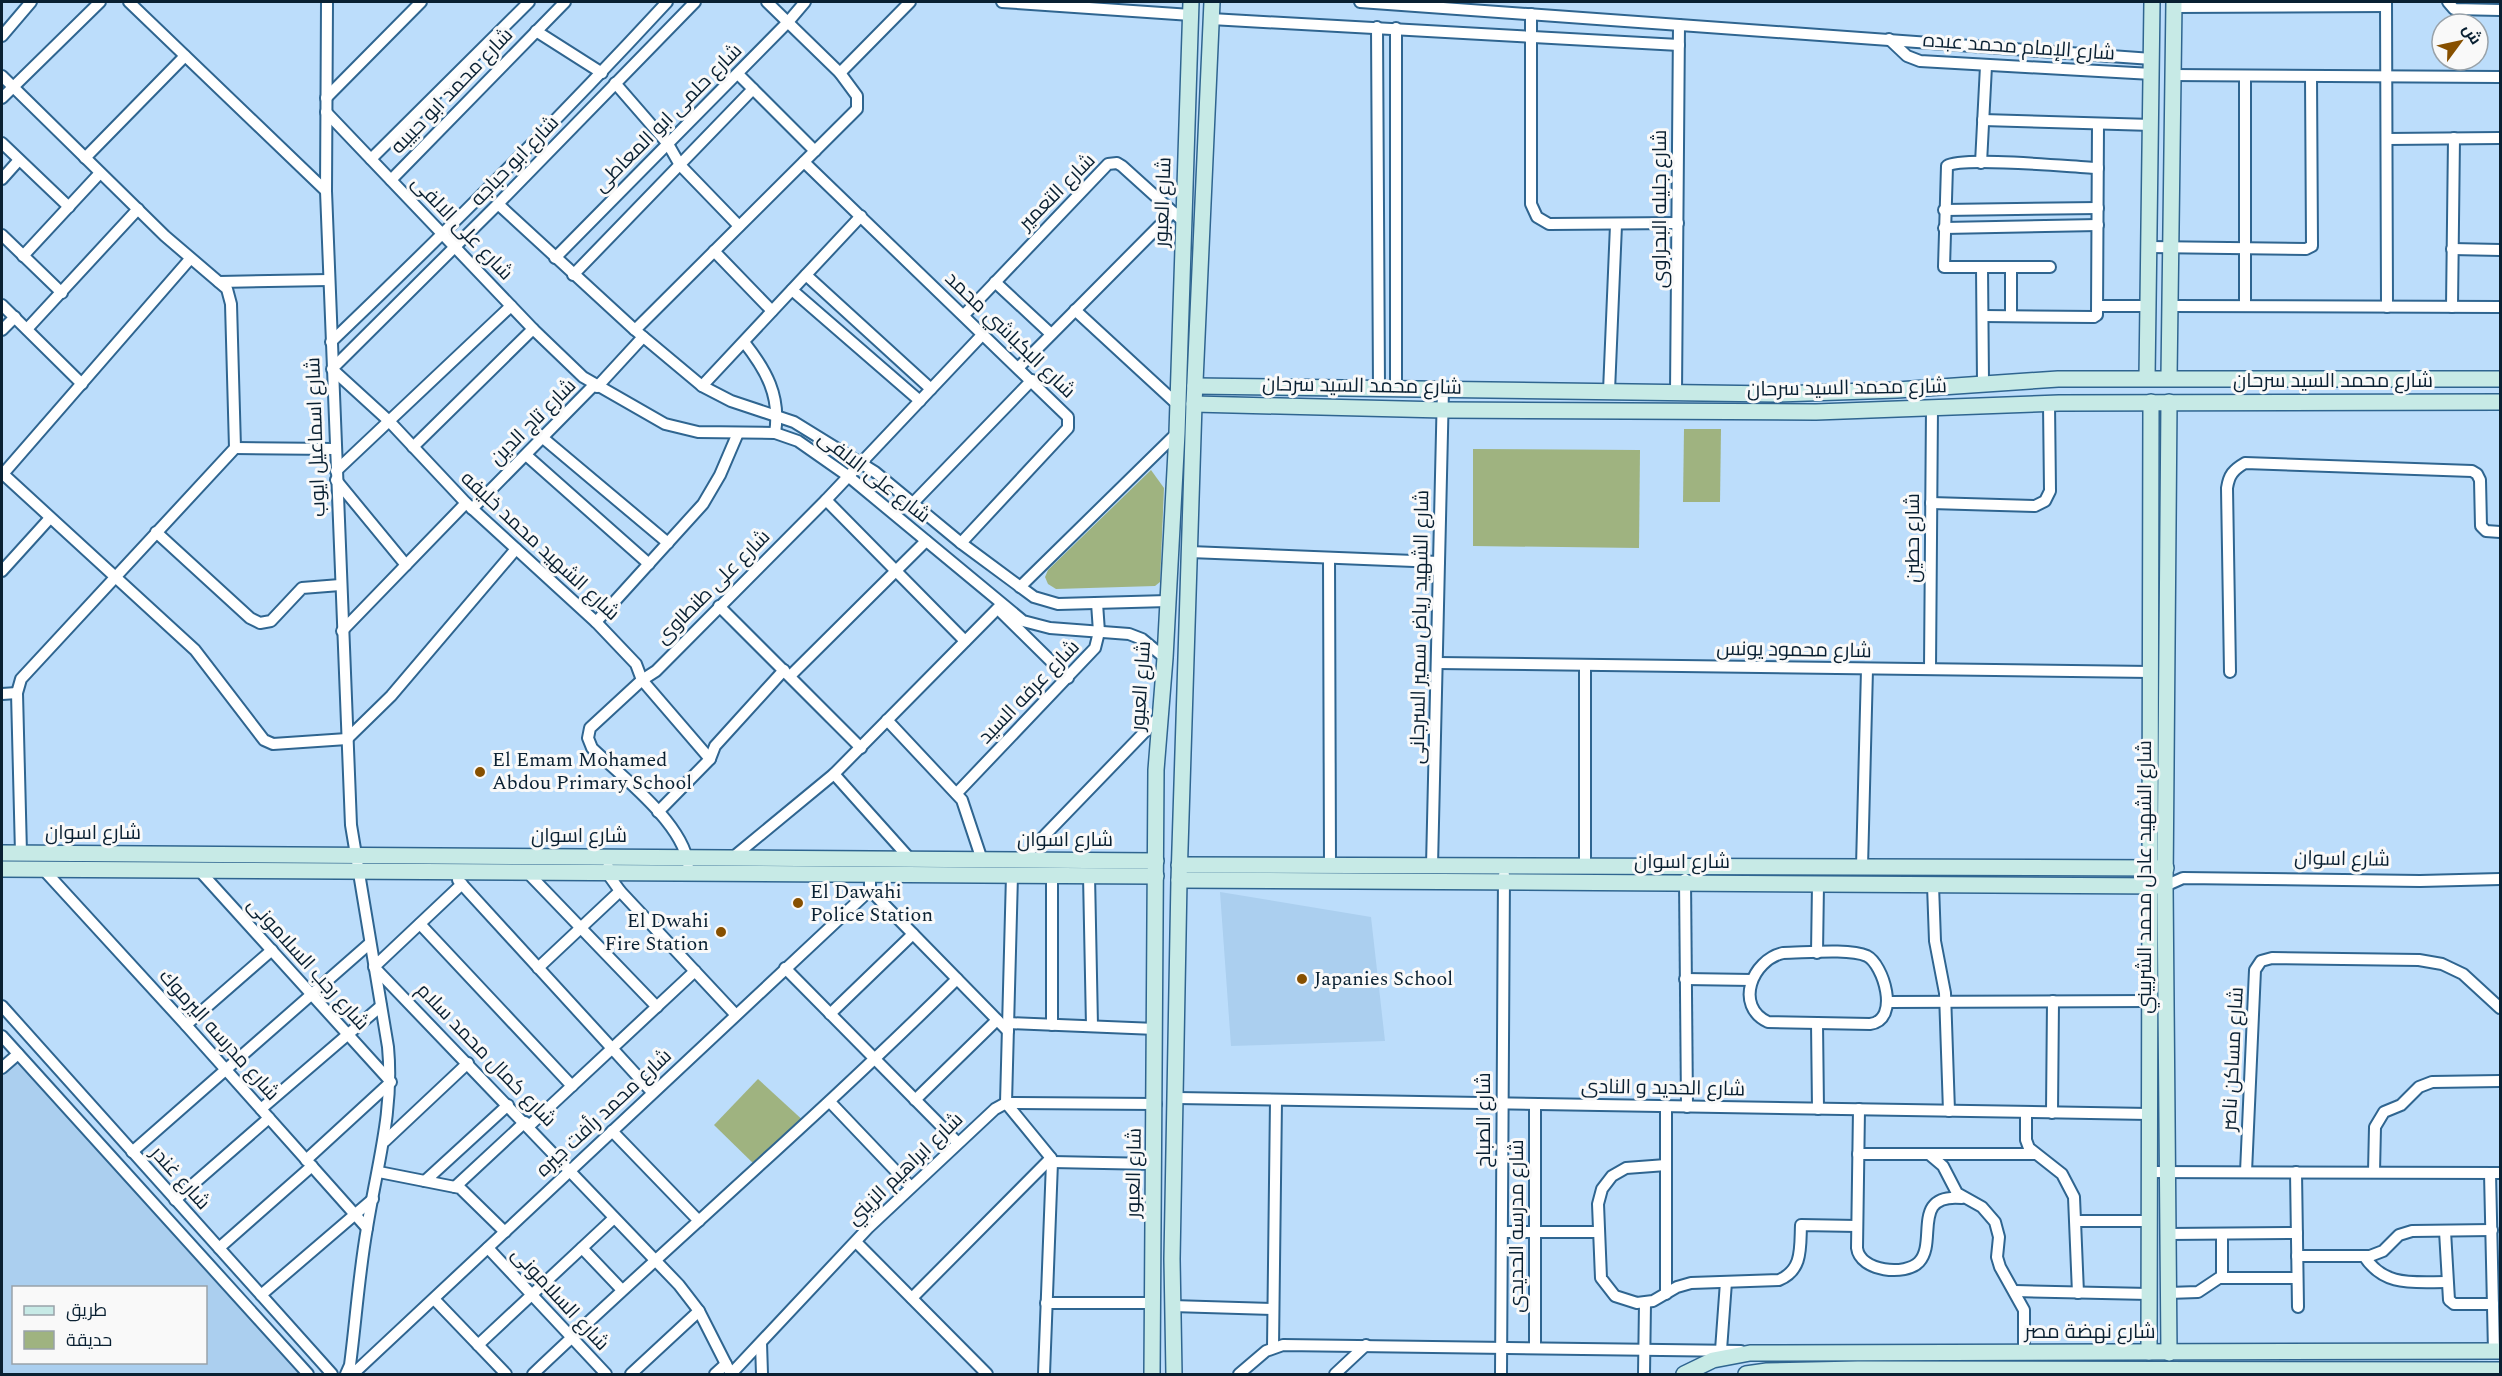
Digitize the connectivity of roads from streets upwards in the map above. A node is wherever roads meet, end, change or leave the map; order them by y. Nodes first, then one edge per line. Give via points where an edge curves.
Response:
1 (31, 2) edge
2 (100, 2) edge
3 (129, 2) edge
4 (327, 2) edge
5 (421, 2) edge
6 (529, 2) edge
7 (565, 2) edge
8 (667, 2) edge
9 (695, 2) edge
10 (767, 2) edge
11 (805, 2) edge
12 (910, 2) edge
13 (1002, 2) edge
14 (1212, 2) edge
15 (1360, 2) edge
16 (2152, 2) edge
17 (2448, 2) edge
18 (2174, 4) edge
19 (2386, 4) edge
20 (1084, 5) edge
21 (1481, 6) edge
22 (1135, 7) edge
23 (1191, 8) edge
24 (2500, 10) edge
25 (1531, 14) junction
26 (1211, 19) junction
27 (788, 22) junction
28 (1679, 25) junction
29 (1377, 27) junction
30 (1396, 28) junction
31 (536, 31) junction
32 (2, 36) edge
33 (1531, 36) junction
34 (1889, 39) junction
35 (1679, 45) junction
36 (185, 56) junction
37 (1986, 66) junction
38 (2152, 67) junction
39 (602, 73) junction
40 (840, 73) junction
41 (738, 74) junction
42 (2172, 75) junction
43 (2, 76) edge
44 (2245, 76) junction
45 (2311, 76) junction
46 (2386, 76) junction
47 (2500, 77) edge
48 (615, 83) junction
49 (13, 87) junction
50 (753, 89) junction
51 (2, 98) edge
52 (326, 98) junction
53 (326, 112) junction
54 (1983, 120) junction
55 (2097, 124) junction
56 (2152, 125) junction
57 (2454, 138) junction
58 (2500, 138) edge
59 (2387, 139) junction
60 (2, 143) edge
61 (668, 144) junction
62 (815, 151) junction
63 (1206, 153) junction
64 (1186, 156) junction
65 (85, 158) junction
66 (371, 159) junction
67 (19, 160) junction
68 (804, 162) junction
69 (1981, 163) junction
70 (680, 165) junction
71 (2098, 168) junction
72 (100, 173) junction
73 (2, 178) edge
74 (391, 180) junction
75 (326, 191) junction
76 (1184, 192) junction
77 (1204, 195) junction
78 (498, 204) junction
79 (69, 207) junction
80 (2098, 208) junction
81 (138, 209) junction
82 (1944, 210) junction
83 (861, 216) junction
84 (1178, 217) junction
85 (1677, 223) junction
86 (1616, 225) junction
87 (2098, 225) junction
88 (739, 226) junction
89 (1944, 228) junction
90 (2, 235) edge
91 (443, 235) junction
92 (2150, 247) junction
93 (2170, 247) junction
94 (455, 248) junction
95 (2245, 248) junction
96 (2452, 249) junction
97 (2500, 250) edge
98 (714, 251) junction
99 (23, 255) junction
100 (555, 258) junction
101 (190, 260) junction
102 (1982, 267) junction
103 (2011, 267) junction
104 (2050, 267) dead end
105 (573, 275) junction
106 (806, 275) junction
107 (329, 280) junction
108 (219, 282) junction
109 (995, 282) junction
110 (792, 290) junction
111 (62, 292) junction
112 (2, 305) edge
113 (511, 306) junction
114 (2098, 306) junction
115 (2149, 306) junction
116 (2169, 306) junction
117 (2245, 306) junction
118 (2387, 307) junction
119 (2452, 307) junction
120 (2500, 307) edge
121 (1075, 310) junction
122 (772, 311) junction
123 (964, 315) junction
124 (1983, 316) junction
125 (2011, 316) junction
126 (15, 317) junction
127 (27, 329) junction
128 (533, 329) junction
129 (2, 330) edge
130 (639, 333) junction
131 (983, 333) junction
132 (1051, 334) junction
133 (331, 342) junction
134 (744, 342) junction
135 (1018, 368) junction
136 (332, 369) junction
137 (2169, 377) junction
138 (2367, 377) junction
139 (2147, 378) junction
140 (2058, 379) junction
141 (2500, 379) edge
142 (1032, 380) junction
143 (2017, 381) junction
144 (1983, 382) junction
145 (81, 384) junction
146 (596, 386) junction
147 (702, 386) junction
148 (1195, 386) junction
149 (1379, 388) junction
150 (1396, 388) junction
151 (931, 389) junction
152 (1443, 389) junction
153 (1609, 391) junction
154 (1676, 393) junction
155 (920, 401) junction
156 (2151, 402) junction
157 (2169, 402) junction
158 (2366, 402) junction
159 (2500, 402) edge
160 (2054, 403) junction
161 (1177, 404) junction
162 (1194, 404) junction
163 (2016, 404) junction
164 (1932, 407) junction
165 (1443, 410) junction
166 (778, 415) junction
167 (389, 421) junction
168 (775, 432) junction
169 (738, 433) junction
170 (1177, 433) junction
171 (543, 438) junction
172 (413, 447) junction
173 (235, 448) junction
174 (335, 449) junction
175 (526, 455) junction
176 (860, 464) junction
177 (2, 474) edge
178 (336, 476) junction
179 (848, 477) junction
180 (826, 500) junction
181 (913, 503) junction
182 (1932, 503) junction
183 (469, 506) junction
184 (50, 518) junction
185 (156, 532) junction
186 (2500, 532) edge
187 (926, 541) junction
188 (668, 543) junction
189 (961, 543) junction
190 (516, 549) junction
191 (1190, 552) junction
192 (1329, 558) junction
193 (1439, 562) junction
194 (649, 564) junction
195 (406, 565) junction
196 (2, 571) edge
197 (896, 571) junction
198 (114, 576) junction
199 (340, 585) junction
200 (1020, 587) junction
201 (1168, 601) junction
202 (1097, 603) junction
203 (718, 606) junction
204 (999, 607) junction
205 (596, 622) junction
206 (342, 631) junction
207 (1099, 632) junction
208 (965, 641) junction
209 (1165, 658) junction
210 (1437, 663) junction
211 (1585, 665) junction
212 (1867, 669) junction
213 (1930, 669) junction
214 (2151, 672) junction
215 (2230, 672) dead end
216 (787, 673) junction
217 (1068, 678) junction
218 (642, 680) junction
219 (2, 693) edge
220 (17, 693) junction
221 (1161, 713) junction
222 (1185, 715) junction
223 (887, 720) junction
224 (347, 739) junction
225 (861, 748) junction
226 (710, 759) junction
227 (1156, 771) junction
228 (1183, 772) junction
229 (834, 774) junction
230 (957, 793) junction
231 (658, 812) junction
232 (2, 853) edge
233 (21, 853) junction
234 (730, 860) junction
235 (911, 860) junction
236 (982, 860) junction
237 (357, 864) junction
238 (608, 865) junction
239 (688, 865) junction
240 (1330, 865) junction
241 (1432, 866) junction
242 (1504, 866) junction
243 (1585, 866) junction
244 (1684, 867) junction
245 (1862, 867) junction
246 (1016, 868) junction
247 (2149, 868) junction
248 (2166, 868) junction
249 (2, 869) edge
250 (43, 869) junction
251 (198, 869) junction
252 (1156, 869) junction
253 (450, 871) junction
254 (526, 871) junction
255 (1179, 872) junction
256 (870, 874) junction
257 (1052, 875) junction
258 (1089, 875) junction
259 (2182, 878) junction
260 (2500, 879) edge
261 (1504, 882) junction
262 (1685, 883) junction
263 (462, 884) junction
264 (1818, 884) junction
265 (1933, 885) junction
266 (2149, 886) junction
267 (2165, 886) junction
268 (870, 890) junction
269 (620, 891) junction
270 (420, 924) junction
271 (581, 928) junction
272 (913, 934) junction
273 (369, 944) junction
274 (272, 950) junction
275 (1817, 953) junction
276 (374, 967) junction
277 (538, 968) junction
278 (784, 968) junction
279 (695, 971) junction
280 (957, 979) junction
281 (1685, 979) junction
282 (1752, 980) junction
283 (310, 993) junction
284 (2053, 1001) junction
285 (2149, 1001) junction
286 (1888, 1002) junction
287 (1946, 1002) junction
288 (2, 1006) edge
289 (381, 1006) junction
290 (657, 1007) junction
291 (2500, 1008) edge
292 (735, 1014) junction
293 (830, 1014) junction
294 (1817, 1023) junction
295 (186, 1025) junction
296 (1004, 1025) junction
297 (1052, 1025) junction
298 (1092, 1026) junction
299 (1156, 1029) junction
300 (347, 1034) junction
301 (2, 1036) edge
302 (612, 1048) junction
303 (18, 1053) junction
304 (875, 1060) junction
305 (468, 1063) junction
306 (2, 1068) edge
307 (225, 1069) junction
308 (2500, 1081) edge
309 (391, 1082) junction
310 (572, 1086) junction
311 (652, 1092) junction
312 (1177, 1098) junction
313 (915, 1100) junction
314 (1276, 1100) junction
315 (831, 1103) junction
316 (1006, 1103) junction
317 (508, 1104) junction
318 (1156, 1104) junction
319 (1503, 1104) junction
320 (1535, 1104) junction
321 (1666, 1106) junction
322 (1687, 1107) junction
323 (1818, 1109) junction
324 (1859, 1109) junction
325 (1948, 1111) junction
326 (2026, 1112) junction
327 (2052, 1113) junction
328 (265, 1114) junction
329 (2149, 1114) junction
330 (527, 1124) junction
331 (612, 1131) junction
332 (385, 1141) junction
333 (957, 1142) junction
334 (1155, 1142) junction
335 (1175, 1143) junction
336 (132, 1152) junction
337 (1858, 1154) junction
338 (2035, 1154) junction
339 (1930, 1155) junction
340 (1051, 1160) junction
341 (309, 1163) junction
342 (1155, 1164) junction
343 (1666, 1165) junction
344 (570, 1170) junction
345 (379, 1172) junction
346 (2149, 1172) junction
347 (2168, 1172) junction
348 (2246, 1172) junction
349 (2296, 1172) junction
350 (2374, 1172) junction
351 (2495, 1173) edge
352 (425, 1181) junction
353 (455, 1187) junction
354 (910, 1187) junction
355 (1962, 1198) junction
356 (373, 1199) junction
357 (175, 1200) junction
358 (355, 1215) junction
359 (614, 1218) junction
360 (699, 1221) junction
361 (2077, 1221) junction
362 (2149, 1221) junction
363 (1857, 1226) junction
364 (367, 1228) junction
365 (2492, 1230) junction
366 (2445, 1231) junction
367 (505, 1232) junction
368 (1502, 1232) junction
369 (1535, 1232) junction
370 (1599, 1232) junction
371 (2297, 1233) junction
372 (2168, 1234) junction
373 (2222, 1234) junction
374 (855, 1242) junction
375 (219, 1248) junction
376 (488, 1248) junction
377 (582, 1248) junction
378 (2297, 1256) junction
379 (2364, 1256) junction
380 (656, 1260) junction
381 (2222, 1278) junction
382 (2297, 1278) junction
383 (1726, 1282) junction
384 (2446, 1282) junction
385 (622, 1290) junction
386 (2015, 1291) junction
387 (2078, 1293) junction
388 (2168, 1293) junction
389 (1665, 1294) junction
390 (2149, 1294) junction
391 (261, 1295) junction
392 (532, 1295) junction
393 (912, 1298) junction
394 (434, 1299) junction
395 (1047, 1303) junction
396 (1152, 1303) junction
397 (1645, 1303) junction
398 (2493, 1304) junction
399 (1173, 1306) junction
400 (2298, 1307) dead end
401 (1273, 1309) junction
402 (699, 1311) junction
403 (572, 1338) junction
404 (761, 1343) junction
405 (478, 1345) junction
406 (1366, 1346) junction
407 (1273, 1347) junction
408 (1501, 1347) junction
409 (1535, 1347) junction
410 (1645, 1349) junction
411 (1721, 1350) junction
412 (2497, 1351) edge
413 (1853, 1352) junction
414 (1887, 1352) junction
415 (2149, 1352) junction
416 (2416, 1352) junction
417 (1750, 1353) junction
418 (2024, 1353) junction
419 (2169, 1353) junction
420 (1858, 1369) junction
421 (1890, 1369) junction
422 (2417, 1370) junction
423 (2500, 1370) edge
424 (730, 1371) edge
425 (2148, 1372) edge
426 (2168, 1372) edge
427 (308, 1374) edge
428 (332, 1374) edge
429 (346, 1374) edge
430 (353, 1374) edge
431 (506, 1374) edge
432 (533, 1374) edge
433 (606, 1374) edge
434 (631, 1374) edge
435 (715, 1374) edge
436 (762, 1374) edge
437 (987, 1374) edge
438 (1044, 1374) edge
439 (1152, 1374) edge
440 (1174, 1374) edge
441 (1239, 1374) edge
442 (1335, 1374) edge
443 (1501, 1374) edge
444 (1644, 1374) edge
445 (1684, 1374) edge
446 (1746, 1374) edge

1 - 32 street
2 - 49 street
3 - 36 street
4 - 52 street, شارع اسماعيل ايوب
5 - 52 street
6 - 66 street, شارع محمد ابو حبيبه
7 - 31 street, شارع محمد ابو حبيبه
8 - 39 street, شارع ابو حباجه
9 - 48 street, شارع ابو حباجه
10 - 27 street, شارع تاج الدين
11 - 27 street, شارع حلمى ابو المعاطى
12 - 40 street
13 - 20 street
14 - 26 street, شارع العبور
15 - 21 street, شارع الإمام محمد عبده
16 - 38 street
17 - 24 street via 2454,9
18 - 19 street
18 - 42 street
19 - 46 street
20 - 22 street
21 - 25 street, شارع الإمام محمد عبده
22 - 23 street
23 - 64 street, شارع العبور
25 - 28 street, شارع الإمام محمد عبده
25 - 33 street
26 - 29 street
26 - 63 street, شارع العبور
27 - 40 street, شارع تاج الدين
27 - 41 street, شارع حلمى ابو المعاطى
28 - 34 street, شارع الإمام محمد عبده
28 - 35 street, شارع جليله البحراوى
29 - 30 street
29 - 149 street
30 - 33 street
30 - 150 street
31 - 39 street
31 - 74 street, شارع محمد ابو حبيبه
33 - 35 street
33 - 86 street via 1533,211 1549,224
34 - 37 street, شارع الإمام محمد عبده via 1920,62
34 - 38 street, شارع الإمام محمد عبده
35 - 85 street, شارع جليله البحراوى
36 - 65 street
36 - 75 street
37 - 38 street, شارع الإمام محمد عبده
37 - 54 street
38 - 56 street
39 - 91 street, شارع ابو حباجه
40 - 62 street, شارع تاج الدين via 857,96 857,109
41 - 50 street
41 - 61 street, شارع حلمى ابو المعاطى
42 - 44 street
42 - 93 street
43 - 49 street
44 - 45 street
44 - 95 street
45 - 46 street
45 - 95 street via 2314,243 2306,249
46 - 47 street
46 - 59 street
48 - 61 street
48 - 78 street, شارع ابو حباجه
49 - 51 street
49 - 65 street
50 - 62 street
50 - 70 street, شارع حلمى ابو المعاطى
52 - 53 street, شارع اسماعيل ايوب
53 - 66 street, شارع على الالفى
53 - 75 street, شارع اسماعيل ايوب
54 - 55 street
54 - 69 street
55 - 56 street
55 - 71 street
56 - 92 street
57 - 58 street
57 - 59 street
57 - 96 street
59 - 118 street
60 - 67 street
61 - 70 street
61 - 100 street, شارع حلمى ابو المعاطى
62 - 68 street, شارع تاج الدين
63 - 64 street via 1194,159
63 - 77 street, شارع العبور
64 - 76 street, شارع العبور
65 - 72 street
66 - 74 street, شارع على الالفى
67 - 73 street
67 - 79 street
68 - 83 street, شارع البكباشي محمد
68 - 88 street, شارع تاج الدين
69 - 71 street
69 - 82 street via 1951,163 1945,171
70 - 88 street
70 - 105 street, شارع حلمى ابو المعاطى
71 - 80 street
72 - 79 street
72 - 81 street
74 - 91 street, شارع على الالفى
75 - 107 street, شارع اسماعيل ايوب
76 - 77 street via 1194,190
76 - 84 street, شارع العبور
77 - 148 street, شارع العبور
78 - 94 street, شارع ابو حباجه
78 - 100 street, شارع على الالفى
79 - 99 street
80 - 82 street
80 - 87 street
81 - 101 street
81 - 111 street
82 - 89 street
83 - 106 street
83 - 123 street, شارع البكباشي محمد
84 - 109 street, شارع التعمير via 1122,166 1112,162
84 - 121 street
84 - 161 street, شارع العبور
85 - 86 street
85 - 154 street, شارع جليله البحراوى
86 - 153 street
87 - 89 street
87 - 114 street
88 - 98 street, شارع تاج الدين
89 - 102 street via 1944,267
90 - 99 street
91 - 94 street, شارع على الالفى
91 - 133 street, شارع ابو حباجه
92 - 93 street
92 - 115 street
93 - 95 street
93 - 116 street
94 - 113 street, شارع على الالفى
94 - 136 street, شارع ابو حباجه
95 - 117 street
96 - 97 street
96 - 119 street
98 - 122 street
98 - 130 street, شارع تاج الدين
99 - 111 street
100 - 105 street, شارع على الالفى
101 - 108 street
101 - 145 street
102 - 103 street
102 - 124 street
103 - 104 street
103 - 125 street
105 - 130 street, شارع على الالفى
106 - 110 street
106 - 151 street
107 - 108 street
107 - 133 street, شارع اسماعيل ايوب
108 - 173 street via 231,304
109 - 123 street, شارع التعمير
109 - 132 street
110 - 122 street
110 - 155 street
111 - 127 street
112 - 126 street
113 - 128 street, شارع على الالفى
113 - 167 street
114 - 115 street
114 - 125 street via 2094,317
115 - 139 street
116 - 117 street
116 - 137 street
117 - 118 street
118 - 119 street
119 - 120 street
121 - 132 street
121 - 161 street
122 - 134 street
123 - 131 street, شارع البكباشي محمد
124 - 125 street
124 - 144 street
126 - 127 street
126 - 129 street
127 - 145 street
128 - 146 street, شارع على الالفى
128 - 172 street
130 - 146 street, شارع تاج الدين
130 - 147 street, شارع على الالفى
131 - 135 street, شارع البكباشي محمد
131 - 151 street, شارع على طنطاوى
132 - 135 street
133 - 136 street, شارع اسماعيل ايوب
134 - 147 street
134 - 166 street via 768,375
135 - 142 street, شارع البكباشي محمد
136 - 167 street, شارع الشهيد محمد خليفه
136 - 174 street, شارع اسماعيل ايوب
137 - 138 street, شارع محمد السيد سرحان
137 - 139 street, شارع محمد السيد سرحان
138 - 141 street, شارع محمد السيد سرحان
138 - 158 street
139 - 140 street, شارع محمد السيد سرحان
140 - 143 street, شارع محمد السيد سرحان
140 - 160 street
142 - 181 street
142 - 189 street, شارع البكباشي محمد via 1068,417 1068,428
143 - 144 street, شارع محمد السيد سرحان
143 - 163 street via 2024,391
144 - 154 street, شارع محمد السيد سرحان via 1826,393
145 - 177 street
146 - 169 street, شارع على الالفى via 665,424 698,432
146 - 171 street, شارع تاج الدين
147 - 166 street, شارع على الالفى via 731,401
148 - 149 street, شارع محمد السيد سرحان
148 - 162 street, شارع العبور
149 - 150 street, شارع محمد السيد سرحان
150 - 152 street, شارع محمد السيد سرحان
151 - 155 street, شارع على طنطاوى
152 - 153 street, شارع محمد السيد سرحان
152 - 165 street, شارع الشهيد رياض سمير السرجانى
153 - 154 street, شارع محمد السيد سرحان
155 - 176 street, شارع على طنطاوى
156 - 157 street, شارع محمد السيد سرحان
156 - 160 street, شارع محمد السيد سرحان
156 - 214 street, شارع الشهيد عادل محمد الشربيني
157 - 158 street, شارع محمد السيد سرحان
157 - 248 street, شارع الشهيد عادل محمد الشربيني
158 - 159 street, شارع محمد السيد سرحان
160 - 163 street, شارع محمد السيد سرحان
160 - 182 street via 2050,491 2045,501 2030,506
161 - 170 street, شارع العبور
162 - 165 street, شارع محمد السيد سرحان
162 - 191 street, شارع العبور
163 - 164 street, شارع محمد السيد سرحان
164 - 165 street, شارع محمد السيد سرحان via 1816,412
164 - 182 street, شارع حطين
165 - 193 street, شارع الشهيد رياض سمير السرجانى
166 - 168 street
166 - 176 street, شارع على الالفى
167 - 172 street, شارع الشهيد محمد خليفه
167 - 178 street
168 - 169 street, شارع على الالفى
168 - 179 street, شارع على الالفى via 798,441
169 - 188 street via 712,490
170 - 200 street
170 - 201 street, شارع العبور
171 - 175 street, شارع تاج الدين
171 - 188 street
172 - 183 street, شارع الشهيد محمد خليفه
173 - 174 street
173 - 185 street
174 - 178 street, شارع اسماعيل ايوب
175 - 183 street, شارع تاج الدين
175 - 194 street
176 - 179 street, شارع على طنطاوى
176 - 181 street, شارع على الالفى
177 - 184 street
178 - 195 street
178 - 199 street, شارع اسماعيل ايوب
179 - 180 street, شارع على طنطاوى
179 - 187 street, شارع على الالفى
180 - 197 street
180 - 203 street, شارع على طنطاوى
181 - 189 street, شارع على الالفى
182 - 213 street, شارع حطين
183 - 190 street, شارع الشهيد محمد خليفه
183 - 195 street, شارع تاج الدين
184 - 196 street
184 - 198 street
185 - 198 street
185 - 199 street via 260,623 271,621 302,588
186 - 215 street via 2486,531 2481,526 2480,480 2472,471 2245,463 2229,477 2227,488
187 - 197 street
187 - 204 street, شارع على الالفى
188 - 194 street
189 - 200 street, شارع على الالفى
190 - 205 street, شارع الشهيد محمد خليفه
190 - 224 street via 391,696
191 - 192 street
191 - 222 street, شارع العبور
192 - 193 street
192 - 240 street
193 - 210 street, شارع الشهيد رياض سمير السرجانى
194 - 205 street
195 - 206 street, شارع تاج الدين
197 - 208 street
197 - 216 street
198 - 220 street via 24,673
198 - 224 street via 195,650 264,740 273,744
199 - 206 street, شارع اسماعيل ايوب
200 - 202 street, شارع على الالفى via 1034,597 1058,604
201 - 202 street, شارع على الالفى
201 - 209 street, شارع العبور
202 - 207 street, شارع عرفه السيد
203 - 216 street
203 - 218 street, شارع على طنطاوى via 656,671
204 - 207 street, شارع على الالفى via 1036,626
204 - 208 street
204 - 217 street
205 - 218 street, شارع الشهيد محمد خليفه via 636,664
206 - 224 street, شارع اسماعيل ايوب
207 - 209 street, شارع على الالفى via 1142,639
207 - 217 street, شارع عرفه السيد via 1095,648
208 - 223 street
209 - 221 street, شارع العبور
210 - 211 street, شارع محمود يونس
210 - 241 street, شارع الشهيد رياض سمير السرجانى
211 - 212 street, شارع محمود يونس
211 - 243 street
212 - 213 street, شارع محمود يونس
212 - 245 street
213 - 214 street, شارع محمود يونس
214 - 247 street, شارع الشهيد عادل محمد الشربيني
216 - 225 street
216 - 226 street via 715,746
217 - 230 street, شارع عرفه السيد
218 - 226 street, شارع الشهيد محمد خليفه
218 - 231 street, شارع على طنطاوى via 594,724 588,738 592,748
219 - 220 street
220 - 233 street
221 - 222 street via 1170,722
221 - 227 street, شارع العبور
221 - 246 street
222 - 228 street, شارع العبور
223 - 225 street
223 - 230 street
224 - 237 street, شارع اسماعيل ايوب
225 - 229 street
226 - 231 street
227 - 228 street via 1165,764
227 - 252 street, شارع العبور
228 - 255 street, شارع العبور
229 - 234 street
229 - 235 street
230 - 236 street
231 - 239 street, شارع على طنطاوى via 681,842
232 - 233 street, شارع اسوان
233 - 237 street, شارع اسوان
234 - 235 street, شارع اسوان
234 - 239 street, شارع اسوان
235 - 236 street, شارع اسوان
236 - 246 street, شارع اسوان
237 - 238 street, شارع اسوان
237 - 251 street, شارع اسوان
237 - 253 street, شارع اسوان
237 - 273 street, شارع اسماعيل ايوب
238 - 239 street, شارع اسوان
238 - 254 street, شارع اسوان
238 - 269 street
239 - 256 street, شارع اسوان
240 - 241 street, شارع اسوان
240 - 255 street, شارع اسوان
241 - 242 street, شارع اسوان
242 - 243 street, شارع اسوان
242 - 261 street, شارع الصباح
243 - 244 street, شارع اسوان
244 - 245 street, شارع اسوان
244 - 262 street
245 - 247 street, شارع اسوان
246 - 252 street, شارع اسوان
246 - 256 street, شارع اسوان
246 - 257 street, شارع اسوان
246 - 296 street
247 - 248 street, شارع اسوان
247 - 266 street, شارع الشهيد عادل محمد الشربيني
248 - 259 street
248 - 267 street, شارع الشهيد عادل محمد الشربيني
249 - 250 street, شارع اسوان
250 - 251 street, شارع اسوان
250 - 295 street, شارع مدرسه اليرموك
251 - 274 street, شارع رجب السلامونى
252 - 258 street, شارع اسوان
252 - 299 street, شارع العبور
253 - 254 street, شارع اسوان
253 - 263 street
254 - 271 street
255 - 261 street, شارع اسوان
255 - 312 street, شارع العبور
256 - 268 street
257 - 258 street, شارع اسوان
257 - 297 street
258 - 298 street
259 - 260 street, شارع اسوان
259 - 267 street, شارع اسوان
261 - 262 street, شارع اسوان
261 - 319 street, شارع الصباح
262 - 264 street, شارع اسوان
262 - 281 street
263 - 270 street
263 - 277 street
264 - 265 street, شارع اسوان
264 - 275 street
265 - 266 street, شارع اسوان
265 - 287 street via 1935,941
266 - 267 street, شارع اسوان
266 - 285 street, شارع الشهيد عادل محمد الشربيني
267 - 347 street, شارع الشهيد عادل محمد الشربيني
268 - 272 street
268 - 278 street, شارع محمد رأفت جيره
269 - 271 street
269 - 279 street
270 - 276 street
270 - 310 street
271 - 277 street
271 - 290 street
272 - 280 street
272 - 293 street
273 - 276 street, شارع اسماعيل ايوب
273 - 283 street
274 - 283 street, شارع رجب السلامونى
274 - 295 street
275 - 282 street via 1776,955 1758,967
275 - 286 street via 1854,953 1871,958 1878,967
276 - 289 street, شارع اسماعيل ايوب
276 - 305 street, شارع كمال محمد سلام
277 - 302 street
278 - 292 street, شارع محمد رأفت جيره
278 - 293 street
279 - 290 street
279 - 292 street
280 - 296 street
280 - 304 street
281 - 282 street
281 - 322 street
282 - 294 street via 1750,1001 1762,1019
283 - 300 street, شارع رجب السلامونى
283 - 307 street
284 - 285 street
284 - 287 street
284 - 327 street
285 - 329 street, شارع الشهيد عادل محمد الشربيني
286 - 287 street
286 - 294 street via 1885,1015 1874,1024
287 - 325 street
288 - 336 street, شارع غندر
289 - 300 street
289 - 309 street, شارع اسماعيل ايوب
290 - 302 street
291 - 348 street, شارع مساكن ناصر via 2463,974 2442,964 2419,960 2261,961 2255,970
292 - 311 street, شارع محمد رأفت جيره
293 - 304 street
294 - 323 street
295 - 307 street, شارع مدرسه اليرموك
296 - 297 street
296 - 313 street
296 - 316 street
297 - 298 street
298 - 299 street
299 - 318 street, شارع العبور
300 - 309 street, شارع رجب السلامونى
300 - 328 street
301 - 303 street, شارع غندر
302 - 310 street
302 - 311 street
303 - 306 street
303 - 427 street, شارع غندر
304 - 313 street
304 - 315 street
305 - 317 street, شارع كمال محمد سلام
305 - 332 street
307 - 328 street, شارع مدرسه اليرموك
307 - 336 street
308 - 350 street via 2432,1082 2419,1087 2401,1105 2384,1112 2375,1127
309 - 332 street, شارع اسماعيل ايوب
309 - 341 street
310 - 330 street
311 - 331 street, شارع محمد رأفت جيره
312 - 314 street, شارع الحديد و النادى
312 - 335 street, شارع العبور
313 - 333 street
314 - 319 street, شارع الحديد و النادى
314 - 401 street
315 - 354 street
315 - 360 street
316 - 318 street
316 - 333 street, شارع ابراهيم الزيني
316 - 340 street
317 - 330 street, شارع كمال محمد سلام
317 - 352 street
318 - 334 street, شارع العبور
319 - 320 street, شارع الحديد و النادى
319 - 368 street, شارع الصباح
320 - 321 street, شارع الحديد و النادى
320 - 369 street, شارع مدرسه الحديدى
321 - 322 street, شارع الحديد و النادى
321 - 343 street
322 - 323 street, شارع الحديد و النادى
323 - 324 street, شارع الحديد و النادى
324 - 325 street, شارع الحديد و النادى
324 - 337 street
325 - 326 street, شارع الحديد و النادى
326 - 327 street, شارع الحديد و النادى
326 - 338 street via 2026,1140
327 - 329 street, شارع الحديد و النادى
328 - 341 street, شارع مدرسه اليرموك
328 - 357 street
329 - 346 street, شارع الشهيد عادل محمد الشربيني
330 - 344 street, شارع كمال محمد سلام
330 - 353 street
331 - 344 street, شارع محمد رأفت جيره
331 - 360 street
332 - 345 street, شارع اسماعيل ايوب
333 - 354 street, شارع ابراهيم الزيني
334 - 335 street
334 - 342 street, شارع العبور
335 - 399 street, شارع العبور
336 - 357 street, شارع غندر
337 - 339 street
337 - 363 street
338 - 339 street
338 - 361 street via 2050,1162 2067,1181
339 - 355 street via 1943,1166
340 - 342 street
340 - 393 street
340 - 395 street
341 - 358 street, شارع مدرسه اليرموك
341 - 375 street
342 - 396 street, شارع العبور
343 - 370 street via 1634,1166 1612,1176 1599,1196
343 - 389 street
344 - 359 street, شارع كمال محمد سلام
344 - 367 street, شارع محمد رأفت جيره
345 - 352 street
345 - 356 street, شارع اسماعيل ايوب
346 - 347 street
346 - 362 street, شارع الشهيد عادل محمد الشربيني
347 - 348 street
347 - 372 street, شارع الشهيد عادل محمد الشربيني
348 - 349 street
349 - 350 street
349 - 371 street
350 - 351 street
351 - 365 street
352 - 353 street
353 - 367 street via 467,1193
354 - 374 street, شارع ابراهيم الزيني
355 - 363 street via 1948,1198 1931,1212 1924,1254 1912,1267 1877,1268 1865,1264 1858,1253
355 - 386 street via 1982,1207 1995,1222 1999,1237 1997,1257
356 - 358 street
356 - 364 street, شارع اسماعيل ايوب
357 - 375 street, شارع غندر
358 - 364 street, شارع مدرسه اليرموك
358 - 391 street
359 - 377 street
359 - 380 street, شارع كمال محمد سلام
360 - 380 street
361 - 362 street
361 - 387 street
362 - 390 street, شارع الشهيد عادل محمد الشربيني
363 - 383 street via 1801,1225 1800,1255 1789,1275 1773,1281
364 - 429 street, شارع اسماعيل ايوب via 351,1365
365 - 366 street
365 - 398 street
366 - 379 street via 2403,1233 2383,1251
366 - 384 street
367 - 376 street, شارع محمد رأفت جيره
368 - 369 street
368 - 408 street, شارع الصباح
369 - 370 street
369 - 409 street, شارع مدرسه الحديدى
370 - 397 street via 1604,1285 1622,1300
371 - 373 street
371 - 378 street
372 - 373 street
372 - 388 street, شارع الشهيد عادل محمد الشربيني
373 - 381 street
374 - 393 street
374 - 404 street, شارع ابراهيم الزيني
375 - 391 street, شارع غندر
376 - 392 street, شارع السلامونى
376 - 394 street, شارع محمد رأفت جيره
377 - 385 street
377 - 392 street
378 - 379 street
378 - 382 street
379 - 384 street via 2374,1270 2396,1282
380 - 385 street
380 - 402 street, شارع كمال محمد سلام
381 - 382 street
381 - 388 street via 2198,1292
382 - 400 street
383 - 389 street via 1691,1283
383 - 411 street
384 - 398 street via 2447,1296 2454,1304
385 - 403 street
386 - 387 street
386 - 418 street via 2025,1317
387 - 390 street
388 - 419 street, شارع الشهيد عادل محمد الشربيني
389 - 397 street
390 - 415 street, شارع الشهيد عادل محمد الشربيني
391 - 428 street, شارع غندر
392 - 403 street, شارع السلامونى
392 - 405 street
393 - 437 street
394 - 405 street
394 - 430 street, شارع محمد رأفت جيره
395 - 396 street
395 - 438 street
396 - 439 street, شارع العبور
397 - 410 street
398 - 412 street
399 - 401 street
399 - 440 street, شارع العبور
401 - 407 street
402 - 424 street, شارع كمال محمد سلام
402 - 434 street
403 - 432 street
403 - 433 street, شارع السلامونى
404 - 424 street, شارع ابراهيم الزيني
404 - 436 street
405 - 431 street
406 - 407 street
406 - 408 street
406 - 442 street
407 - 441 street
408 - 409 street
408 - 443 street, شارع الصباح
409 - 410 street
410 - 411 street
410 - 444 street
411 - 417 street
412 - 416 street, شارع نهضة مصر
413 - 414 street, شارع نهضة مصر
413 - 417 street, شارع نهضة مصر
413 - 420 street via 1861,1361
414 - 418 street, شارع نهضة مصر
414 - 421 street via 1885,1361
415 - 418 street, شارع نهضة مصر
415 - 419 street, شارع نهضة مصر
416 - 419 street, شارع نهضة مصر
416 - 422 street
417 - 445 street, شارع نهضة مصر via 1713,1360
420 - 421 street, شارع نهضة مصر
420 - 446 street, شارع نهضة مصر
421 - 425 street, شارع نهضة مصر
422 - 423 street, شارع نهضة مصر
422 - 426 street, شارع نهضة مصر
424 - 435 street, شارع ابراهيم الزيني
425 - 426 street, شارع نهضة مصر

